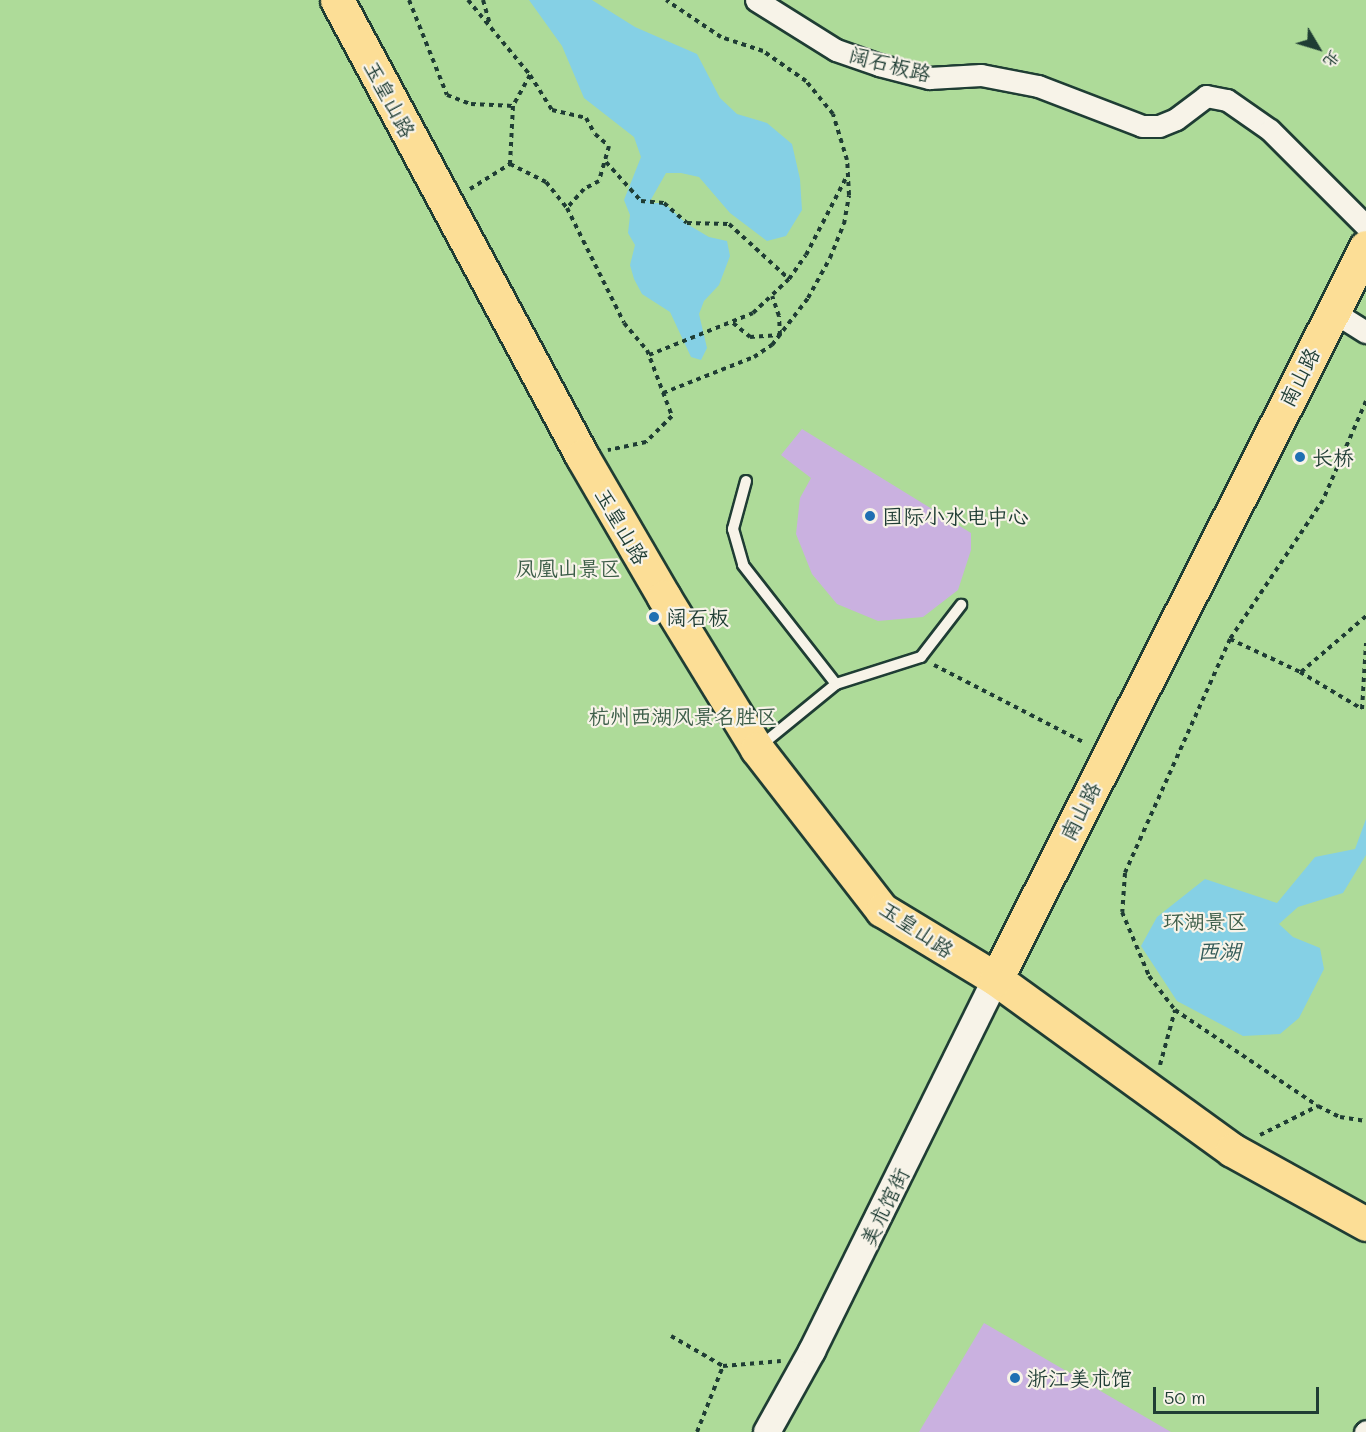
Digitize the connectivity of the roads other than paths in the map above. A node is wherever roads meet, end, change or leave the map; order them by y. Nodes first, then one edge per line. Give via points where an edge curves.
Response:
1 (338, 0) edge
2 (756, 0) edge
3 (1366, 226) edge
4 (1366, 247) edge
5 (1332, 311) junction
6 (1366, 333) edge
7 (746, 481) dead end
8 (961, 605) dead end
9 (836, 684) junction
10 (757, 749) junction
11 (996, 979) junction
12 (1366, 1224) edge
13 (767, 1432) edge

1 - 10 main road, 玉皇山路 via 582,456
2 - 3 street, 阔石板路 via 836,50 879,65 929,78 981,75 1038,86 1142,126 1159,126 1176,119 1206,96 1227,100 1270,130
4 - 5 main road, 南山路
5 - 6 street
5 - 11 main road, 南山路
7 - 9 lane via 733,529 743,565
8 - 9 lane via 921,657
9 - 10 lane
10 - 11 main road, 玉皇山路 via 882,910
11 - 12 main road via 1232,1150
11 - 13 street, 美术馆街 via 809,1359

